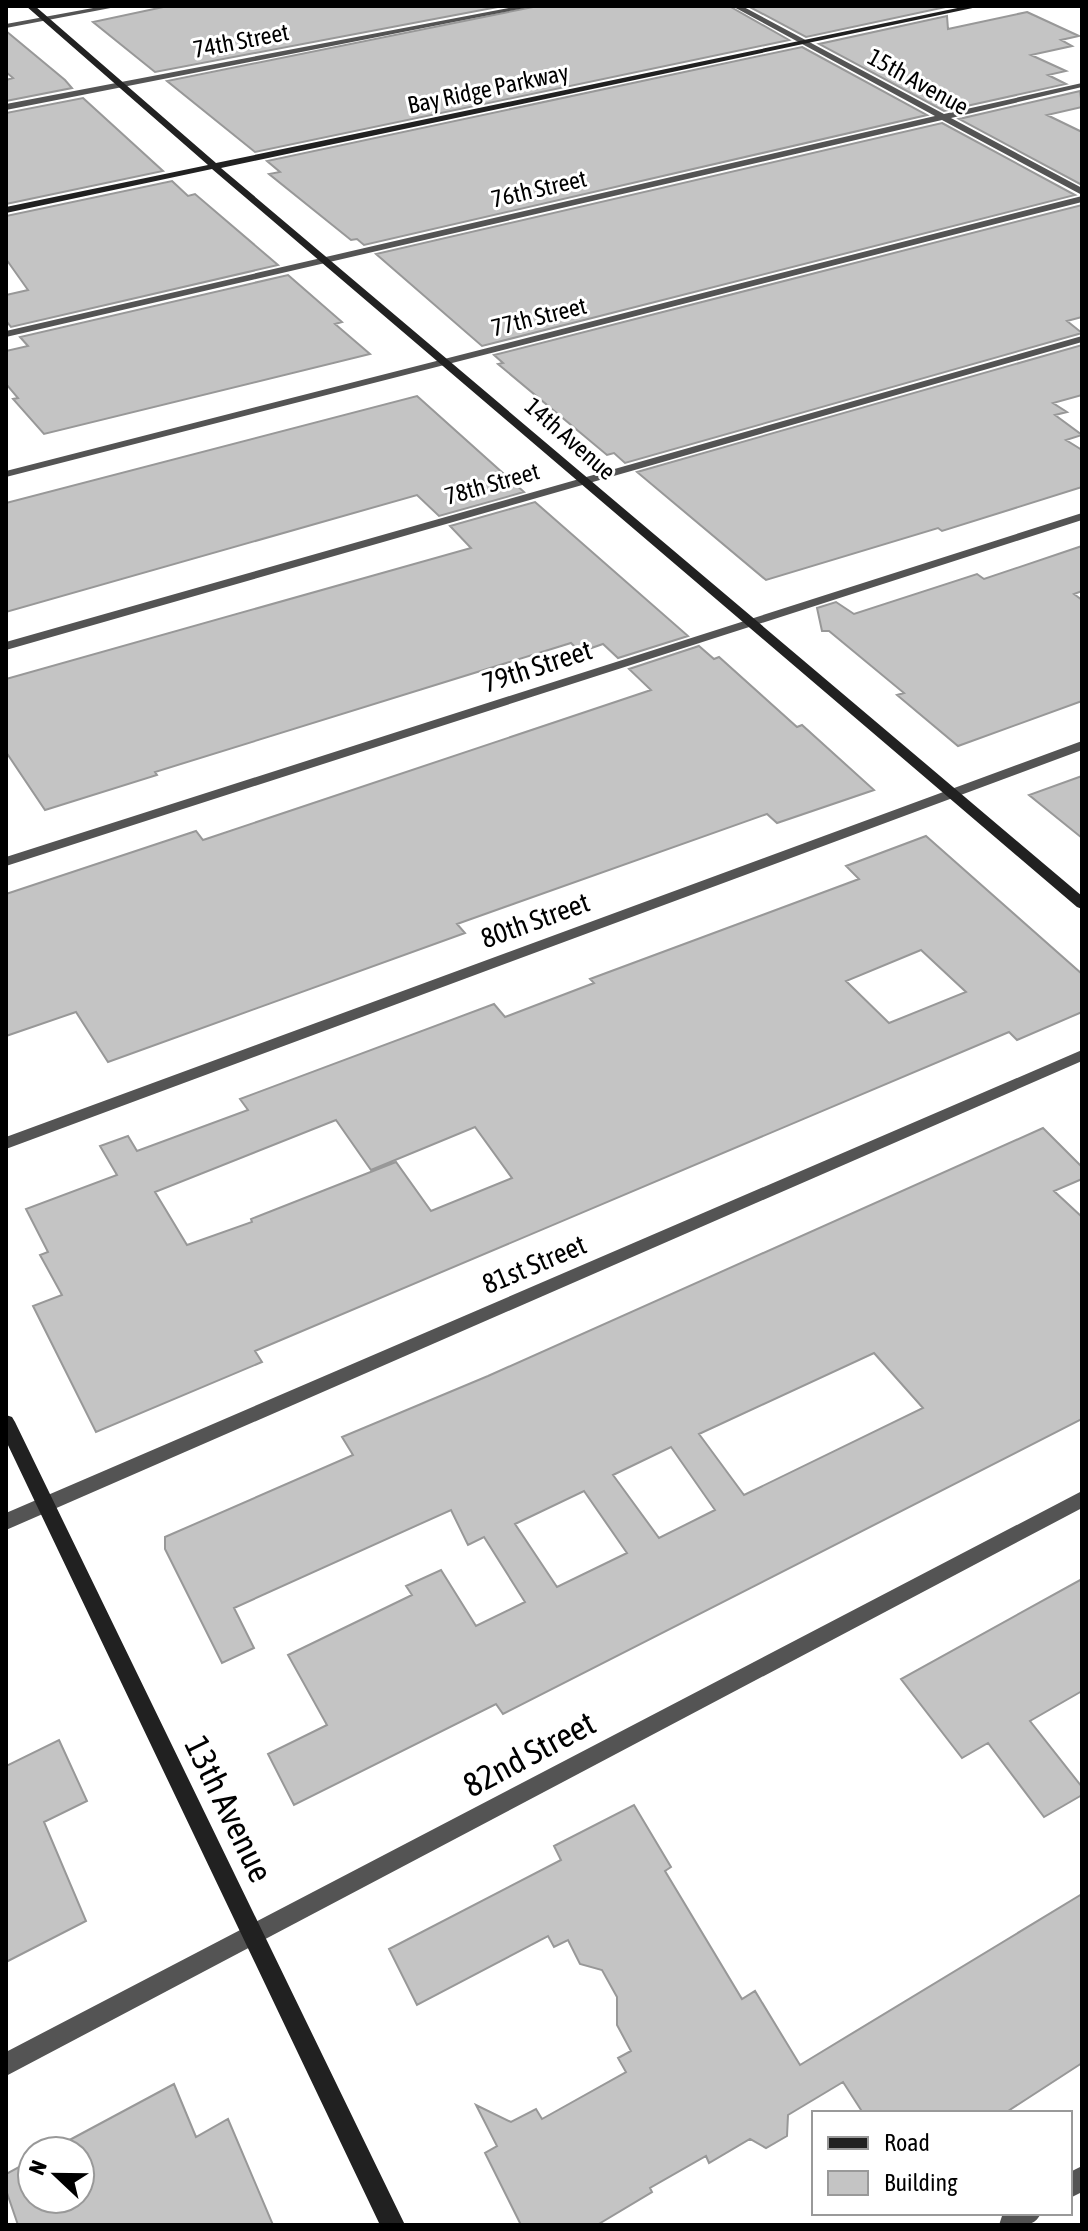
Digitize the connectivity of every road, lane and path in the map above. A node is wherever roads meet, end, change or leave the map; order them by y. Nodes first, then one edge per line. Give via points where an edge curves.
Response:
1 (30, 6) edge
2 (117, 6) edge
3 (531, 6) edge
4 (736, 6) edge
5 (978, 6) edge
6 (45, 19) junction
7 (6, 26) edge
8 (804, 43) junction
9 (122, 85) junction
10 (1082, 85) edge
11 (6, 107) edge
12 (940, 117) junction
13 (217, 166) junction
14 (1082, 192) edge
15 (1082, 199) edge
16 (6, 210) edge
17 (322, 260) junction
18 (6, 334) edge
19 (1082, 339) edge
20 (446, 361) junction
21 (6, 474) edge
22 (585, 481) junction
23 (1082, 516) edge
24 (751, 622) junction
25 (6, 646) edge
26 (1082, 745) edge
27 (953, 793) junction
28 (6, 862) edge
29 (1082, 904) edge
30 (1082, 1055) edge
31 (6, 1143) edge
32 (6, 1422) edge
33 (1082, 1499) edge
34 (46, 1504) junction
35 (6, 1522) edge
36 (254, 1934) junction
37 (6, 2064) edge
38 (393, 2225) edge

1 - 6 main road, 14th Avenue
2 - 6 street
3 - 9 street, 74th Street
4 - 8 street, 15th Avenue
5 - 8 main road, Bay Ridge Parkway
6 - 7 street
6 - 9 main road, 14th Avenue
8 - 12 street, 15th Avenue
8 - 13 main road, Bay Ridge Parkway
9 - 11 street, 74th Street
9 - 13 main road, 14th Avenue
10 - 12 street, 76th Street
12 - 14 street, 15th Avenue
12 - 17 street, 76th Street
13 - 16 main road, Bay Ridge Parkway
13 - 17 main road, 14th Avenue
15 - 20 street, 77th Street
17 - 18 street, 76th Street
17 - 20 main road, 14th Avenue
19 - 22 street, 78th Street
20 - 21 street, 77th Street
20 - 22 main road, 14th Avenue
22 - 24 main road, 14th Avenue
22 - 25 street, 78th Street
23 - 24 street, 79th Street
24 - 27 main road, 14th Avenue
24 - 28 street, 79th Street
26 - 27 street, 80th Street
27 - 29 main road, 14th Avenue
27 - 31 street, 80th Street
30 - 34 street, 81st Street
32 - 34 main road, 13th Avenue
33 - 36 street, 82nd Street
34 - 35 street, 81st Street
34 - 36 main road, 13th Avenue
36 - 37 street, 82nd Street
36 - 38 main road, 13th Avenue

